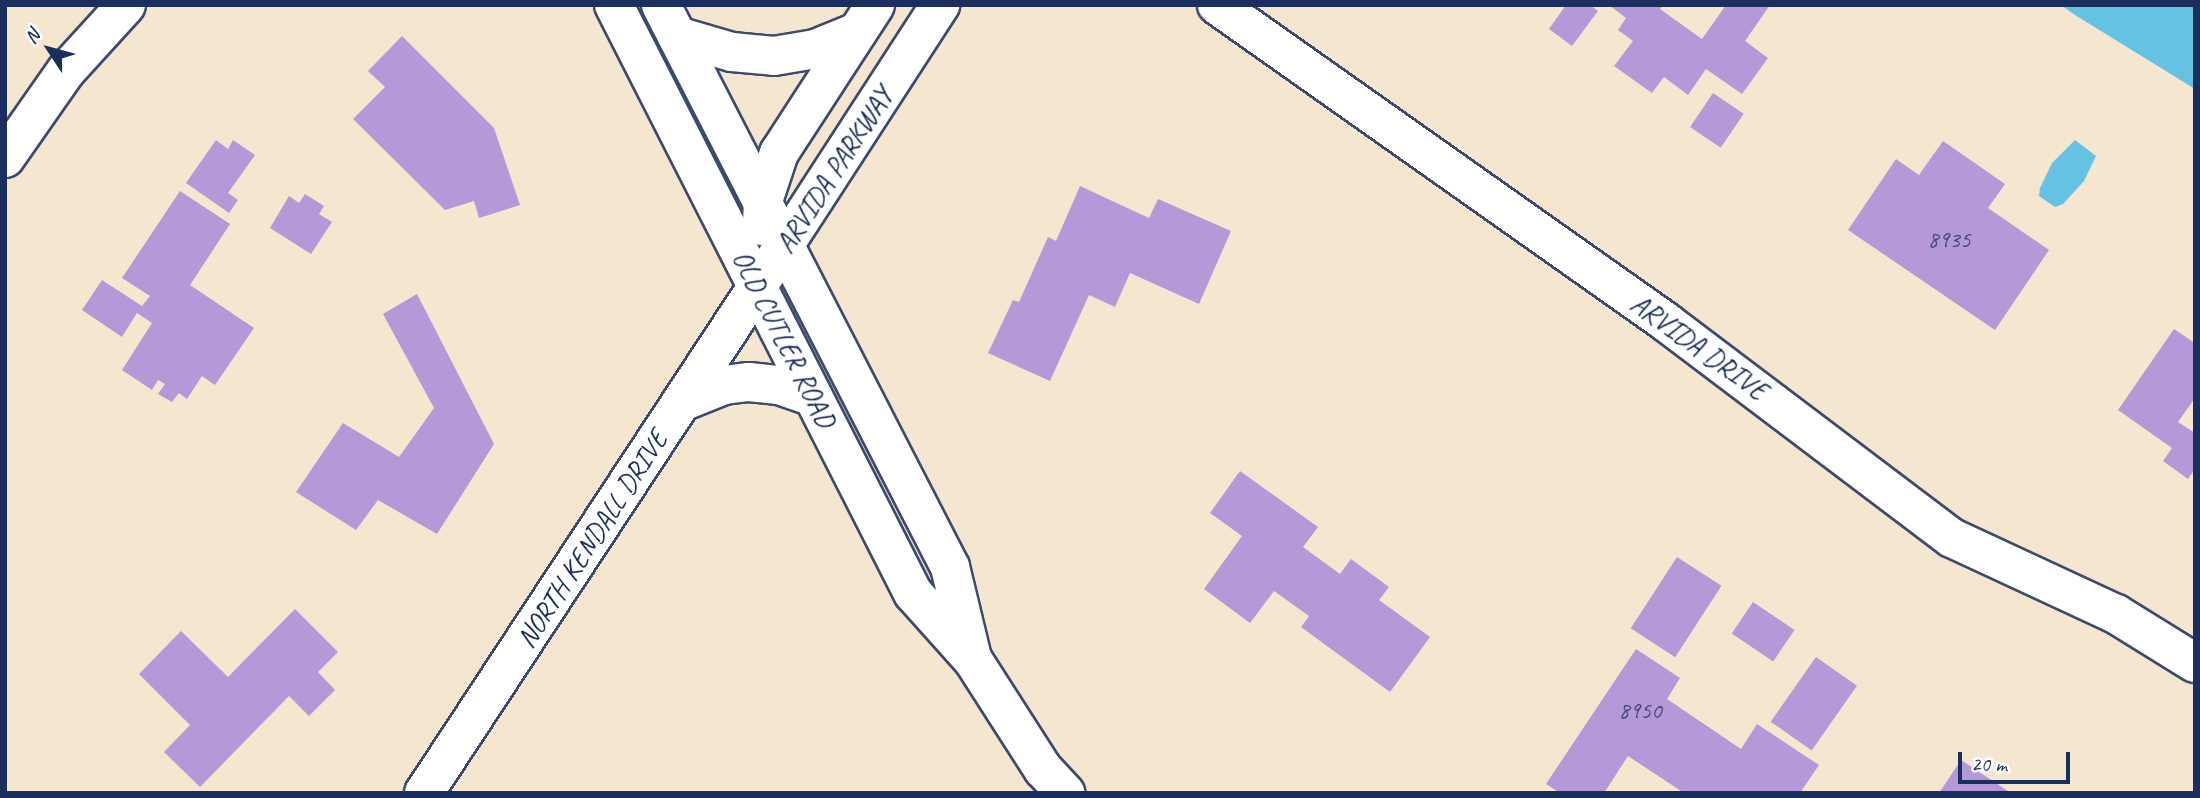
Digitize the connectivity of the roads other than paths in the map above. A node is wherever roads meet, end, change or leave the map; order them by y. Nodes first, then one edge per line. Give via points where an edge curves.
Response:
1 (126, 5) edge
2 (614, 5) edge
3 (940, 5) edge
4 (1217, 5) edge
5 (866, 19) edge
6 (669, 20) edge
7 (5, 158) edge
8 (763, 201) junction
9 (785, 246) junction
10 (759, 284) junction
11 (813, 397) junction
12 (682, 402) junction
13 (973, 660) junction
14 (2195, 663) edge
15 (424, 793) edge
16 (1065, 793) edge

1 - 7 street via 66,71
2 - 10 street, OLD CUTLER ROAD
3 - 9 street, ARVIDA PARKWAY
4 - 14 street, ARVIDA DRIVE via 1666,322 1952,538 2116,614
5 - 6 street via 815,49 774,56 732,52
5 - 8 street, ARVIDA PARKWAY via 792,127
6 - 8 street, OLD CUTLER ROAD
8 - 9 street, OLD CUTLER ROAD
8 - 10 street, ARVIDA PARKWAY
9 - 10 street, ARVIDA PARKWAY
9 - 13 street, OLD CUTLER ROAD via 950,568
10 - 11 street, OLD CUTLER ROAD
10 - 12 street, NORTH KENDALL DRIVE
11 - 12 street via 779,385 749,382
11 - 13 street, OLD CUTLER ROAD via 913,593
12 - 15 street, NORTH KENDALL DRIVE
13 - 16 street, OLD CUTLER ROAD via 1043,769

